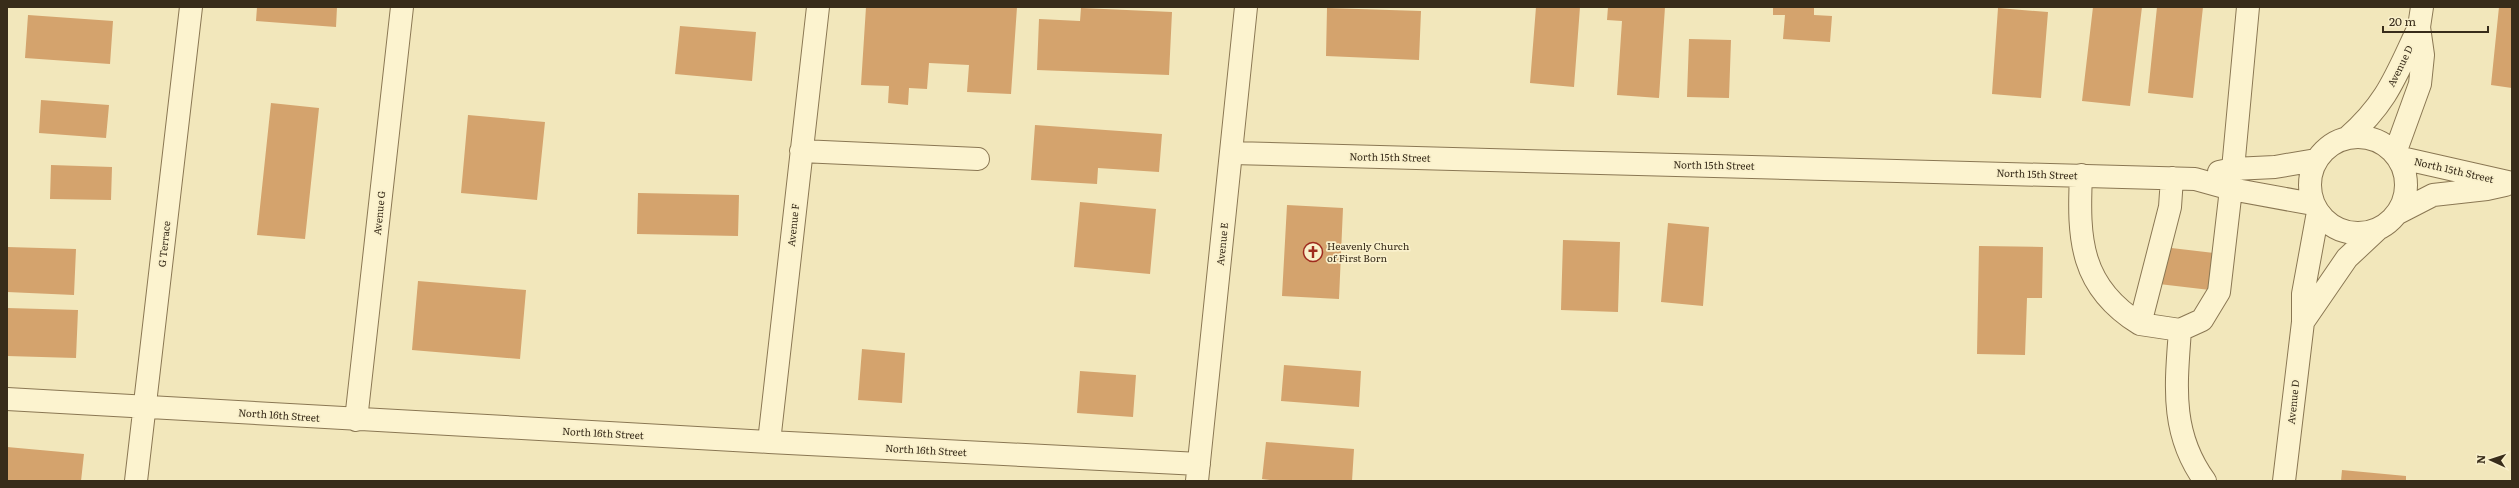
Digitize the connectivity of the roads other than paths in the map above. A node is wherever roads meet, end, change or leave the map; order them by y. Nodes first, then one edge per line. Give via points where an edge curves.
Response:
1 (191, 7) edge
2 (402, 7) edge
3 (818, 7) edge
4 (1246, 7) edge
5 (2248, 7) edge
6 (2420, 17) edge
7 (2346, 138) junction
8 (801, 151) junction
9 (1232, 153) junction
10 (2396, 155) junction
11 (978, 159) dead end
12 (2316, 160) junction
13 (2081, 175) junction
14 (2172, 178) junction
15 (2232, 179) junction
16 (2511, 183) edge
17 (2315, 208) junction
18 (2398, 213) junction
19 (2378, 229) junction
20 (2303, 322) junction
21 (2140, 324) junction
22 (2180, 330) junction
23 (7, 399) edge
24 (146, 406) junction
25 (356, 420) junction
26 (769, 442) junction
27 (1198, 472) edge
28 (136, 481) edge
29 (2204, 481) edge
30 (2284, 481) edge

1 - 24 street, G Terrace
2 - 25 street, Avenue G
3 - 8 street, Avenue F
4 - 9 street, Avenue E
5 - 15 street
6 - 7 street, Avenue D via 2396,79 2380,104
6 - 10 street, Avenue D via 2423,55 2420,84
7 - 10 street via 2373,139
7 - 12 street via 2334,142
8 - 11 street
8 - 26 street, Avenue F
9 - 13 street, North 15th Street
9 - 27 street, Avenue E
10 - 16 street, North 15th Street
10 - 18 street via 2404,170 2406,184 2404,200
12 - 15 street, North 15th Street via 2275,167
12 - 17 street via 2310,188
13 - 14 street, North 15th Street
13 - 21 street via 2079,218 2085,258 2104,295
14 - 15 street, North 15th Street
14 - 21 street via 2170,207
15 - 17 street, North 15th Street
15 - 22 street via 2219,292 2202,320
16 - 18 street, North 15th Street via 2487,189 2433,195
17 - 19 street via 2326,222 2338,229 2351,233 2365,233
17 - 20 street, Avenue D via 2303,294
18 - 19 street
19 - 20 street, Avenue D via 2347,258
20 - 30 street, Avenue D
21 - 22 street
22 - 29 street via 2176,412 2187,452
23 - 24 street, North 16th Street
24 - 25 street, North 16th Street
24 - 28 street, G Terrace
25 - 26 street, North 16th Street
26 - 27 street, North 16th Street

